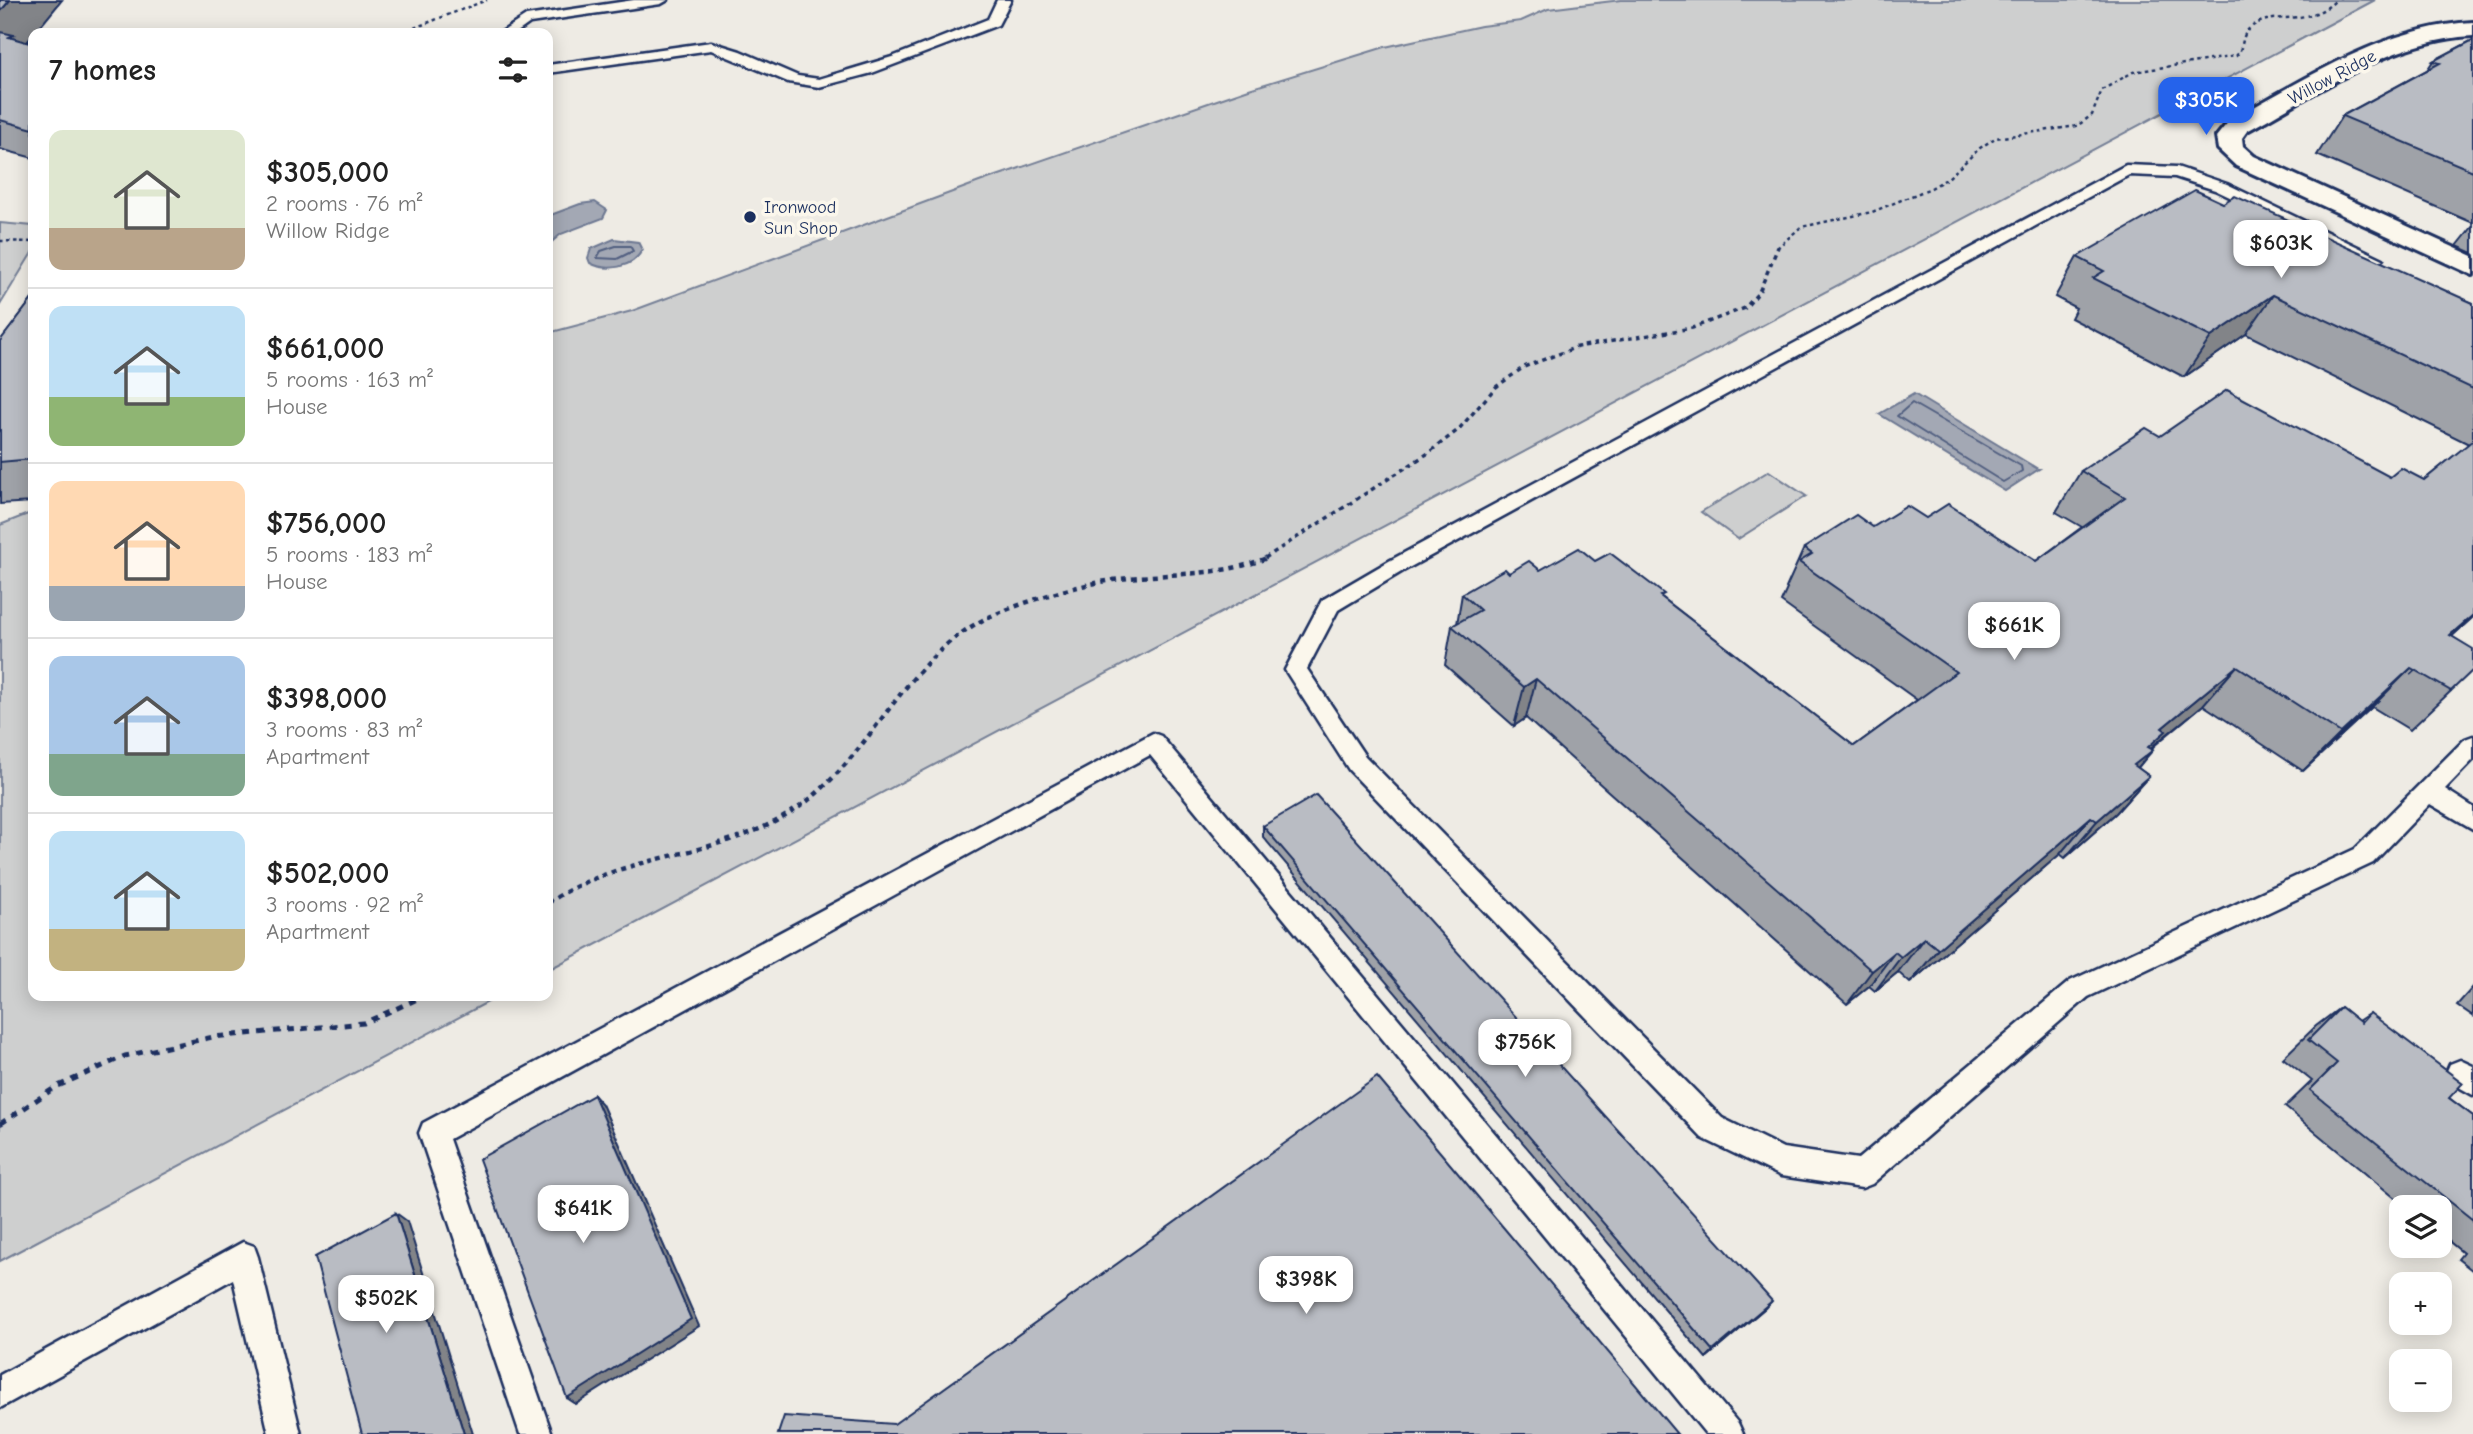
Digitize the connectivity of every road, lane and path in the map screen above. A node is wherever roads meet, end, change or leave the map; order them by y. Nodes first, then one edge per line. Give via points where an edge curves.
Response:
1 (487, 0) edge
2 (661, 0) edge
3 (1004, 0) edge
4 (2336, 0) edge
5 (2260, 13) dead end
6 (414, 28) edge
7 (514, 28) edge
8 (2242, 28) dead end
9 (2473, 29) edge
10 (553, 68) edge
11 (0, 242) edge
12 (28, 242) edge
13 (2473, 267) edge
14 (2397, 270) edge
15 (2473, 745) edge
16 (2428, 791) junction
17 (2473, 819) edge
18 (553, 900) edge
19 (414, 1001) edge
20 (0, 1124) edge
21 (0, 1392) edge
22 (285, 1434) edge
23 (536, 1434) edge
24 (1727, 1434) edge

1 - 6 path
2 - 7 lane via 526,20
3 - 10 lane via 993,22 837,79 808,84 710,46
4 - 5 path via 2329,9 2313,13
8 - 18 path via 2242,50 2236,56 2133,72 2102,90 2094,114 2072,128 2003,135 1975,148 1946,180 1872,212 1795,230 1779,245 1766,267 1765,283 1750,305 1731,314 1693,327 1552,353 1525,367 1490,392 1462,426 1425,456 1276,554 1236,570 1185,578 1113,580 1016,608 967,629 926,663 890,704 860,750 815,794 773,822 582,881
9 - 13 street, Willow Ridge via 2436,32 2392,45 2238,126 2229,137 2231,149 2245,161
11 - 12 path
14 - 16 lane via 2221,187 2178,172 2126,170 1330,605 1296,670 1357,763 1712,1129 1781,1162 1862,1174 2079,989 2364,856
15 - 16 lane
16 - 17 lane
19 - 20 path via 364,1023 213,1037 125,1056 55,1087
21 - 22 lane via 243,1258
23 - 24 lane via 433,1133 1153,742

